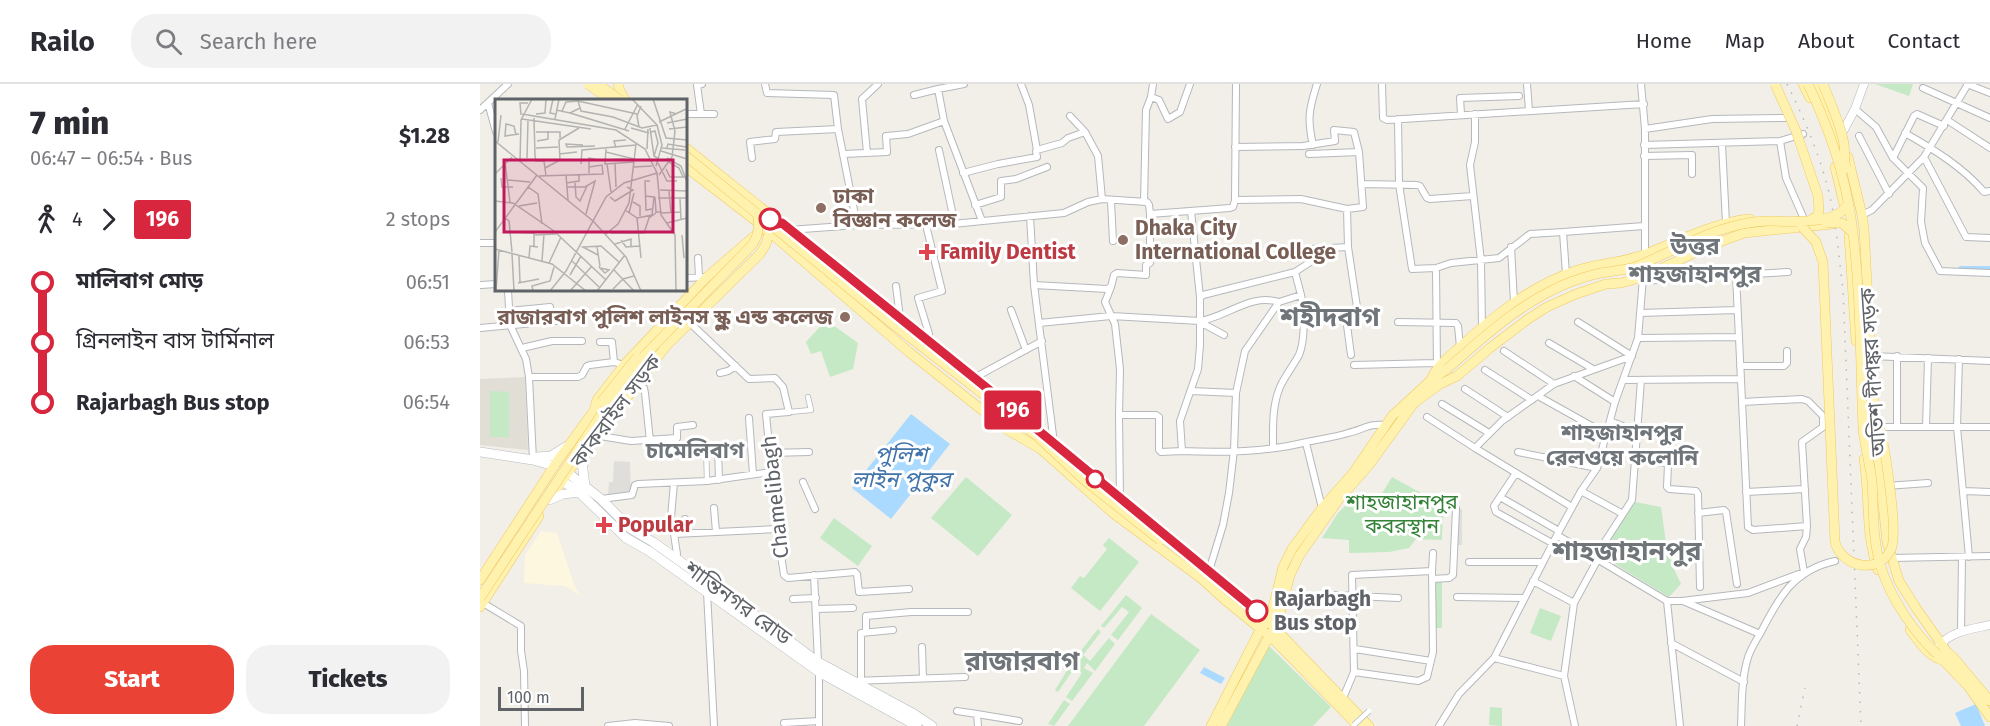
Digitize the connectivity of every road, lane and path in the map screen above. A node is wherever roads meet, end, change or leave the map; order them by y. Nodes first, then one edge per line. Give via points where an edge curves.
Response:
1 (508, 84) edge
2 (618, 84) edge
3 (702, 84) edge
4 (765, 84) edge
5 (811, 84) edge
6 (878, 84) edge
7 (964, 84) edge
8 (1021, 84) edge
9 (1153, 84) edge
10 (1190, 84) edge
11 (1236, 84) edge
12 (1315, 84) edge
13 (1382, 84) edge
14 (1527, 84) edge
15 (1641, 84) edge
16 (1775, 84) edge
17 (1803, 84) edge
18 (1808, 84) edge
19 (1814, 84) edge
20 (1822, 84) edge
21 (1859, 84) edge
22 (1864, 84) edge
23 (1967, 84) edge
24 (596, 85) edge
25 (1923, 88) dead end
26 (938, 89) junction
27 (810, 93) junction
28 (1990, 93) edge
29 (914, 94) dead end
30 (1520, 96) dead end
31 (1151, 97) junction
32 (615, 99) edge
33 (615, 99) edge
34 (616, 99) edge
35 (1958, 102) junction
36 (488, 103) junction
37 (1644, 104) junction
38 (1855, 109) junction
39 (480, 110) edge
40 (1529, 111) junction
41 (687, 114) edge
42 (701, 114) junction
43 (714, 114) dead end
44 (1461, 114) junction
45 (1475, 114) junction
46 (1070, 116) dead end
47 (1786, 118) dead end
48 (1990, 118) edge
49 (1398, 119) junction
50 (944, 121) junction
51 (1946, 123) junction
52 (495, 128) edge
53 (838, 129) junction
54 (1645, 129) junction
55 (1085, 132) junction
56 (1905, 133) junction
57 (1803, 134) dead end
58 (1841, 134) junction
59 (1859, 136) dead end
60 (1780, 141) junction
61 (1722, 144) junction
62 (1313, 145) junction
63 (1644, 146) junction
64 (1235, 147) junction
65 (1930, 148) junction
66 (1990, 148) edge
67 (687, 149) edge
68 (939, 150) dead end
69 (1037, 150) junction
70 (1359, 152) junction
71 (867, 153) junction
72 (843, 154) junction
73 (1309, 154) dead end
74 (687, 156) edge
75 (1644, 156) junction
76 (1843, 157) junction
77 (1924, 157) junction
78 (752, 158) dead end
79 (1893, 158) junction
80 (687, 163) edge
81 (1047, 167) dead end
82 (687, 168) edge
83 (963, 173) junction
84 (1692, 174) dead end
85 (1908, 175) junction
86 (1360, 184) junction
87 (1400, 184) junction
88 (1990, 191) edge
89 (1889, 194) junction
90 (1473, 196) junction
91 (1102, 199) junction
92 (1235, 200) junction
93 (1111, 201) junction
94 (1146, 203) junction
95 (975, 205) junction
96 (1847, 207) junction
97 (1347, 209) junction
98 (1191, 211) junction
99 (758, 213) junction
100 (1150, 214) junction
101 (1862, 215) junction
102 (1030, 216) junction
103 (982, 220) junction
104 (1805, 222) junction
105 (782, 223) junction
106 (1726, 223) junction
107 (953, 224) junction
108 (856, 225) junction
109 (926, 225) junction
110 (1644, 226) junction
111 (767, 227) junction
112 (1850, 227) junction
113 (791, 230) junction
114 (1563, 232) junction
115 (1990, 238) edge
116 (1113, 241) dead end
117 (1348, 247) junction
118 (1511, 247) junction
119 (1645, 254) junction
120 (698, 258) dead end
121 (724, 261) junction
122 (1481, 261) junction
123 (1436, 268) junction
124 (1294, 272) junction
125 (1788, 272) dead end
126 (1990, 273) edge
127 (1566, 274) junction
128 (1736, 275) junction
129 (703, 277) junction
130 (687, 278) edge
131 (1643, 279) junction
132 (1034, 285) junction
133 (896, 286) dead end
134 (1111, 287) junction
135 (508, 291) edge
136 (1301, 295) junction
137 (1200, 298) junction
138 (1279, 302) junction
139 (1514, 302) junction
140 (550, 307) dead end
141 (1011, 310) dead end
142 (1737, 310) junction
143 (509, 311) junction
144 (1640, 313) junction
145 (1111, 316) junction
146 (900, 318) junction
147 (556, 321) dead end
148 (688, 322) junction
149 (1200, 322) junction
150 (1398, 322) dead end
151 (1578, 322) dead end
152 (1039, 323) junction
153 (1435, 323) junction
154 (510, 325) junction
155 (1482, 327) junction
156 (480, 328) edge
157 (1224, 335) dead end
158 (1738, 337) junction
159 (925, 338) junction
160 (1638, 338) junction
161 (582, 341) dead end
162 (1042, 341) junction
163 (600, 342) dead end
164 (1549, 343) dead end
165 (1460, 347) junction
166 (522, 348) junction
167 (1026, 350) junction
168 (1504, 351) dead end
169 (1787, 351) dead end
170 (1351, 355) dead end
171 (1632, 356) junction
172 (1871, 356) junction
173 (1897, 356) junction
174 (1928, 358) junction
175 (1959, 359) junction
176 (1990, 361) edge
177 (619, 363) junction
178 (1353, 365) dead end
179 (736, 366) junction
180 (1740, 366) junction
181 (1442, 369) junction
182 (1593, 369) junction
183 (1485, 370) dead end
184 (720, 373) dead end
185 (1574, 376) junction
186 (529, 377) junction
187 (974, 378) junction
188 (1624, 380) junction
189 (1641, 380) junction
190 (1740, 380) junction
191 (636, 383) junction
192 (1434, 383) junction
193 (1554, 384) junction
194 (1465, 389) dead end
195 (1191, 391) junction
196 (1236, 393) junction
197 (808, 396) dead end
198 (1535, 398) junction
199 (1615, 402) junction
200 (1742, 402) junction
201 (1442, 404) dead end
202 (594, 411) junction
203 (1869, 411) junction
204 (789, 412) junction
205 (1119, 415) junction
206 (607, 417) junction
207 (1427, 417) dead end
208 (1508, 417) junction
209 (749, 418) dead end
210 (1610, 421) junction
211 (693, 425) dead end
212 (1384, 425) junction
213 (1859, 427) junction
214 (1875, 427) junction
215 (1897, 427) junction
216 (1926, 427) junction
217 (1957, 427) junction
218 (1990, 427) edge
219 (1637, 432) junction
220 (1489, 433) junction
221 (1606, 434) junction
222 (594, 435) junction
223 (650, 441) junction
224 (1306, 443) junction
225 (569, 444) junction
226 (1054, 444) junction
227 (709, 446) joint
228 (1273, 447) junction
229 (1475, 448) junction
230 (584, 449) junction
231 (1234, 450) junction
232 (1042, 451) junction
233 (1182, 451) junction
234 (480, 452) edge
235 (810, 452) dead end
236 (1518, 452) dead end
237 (770, 453) junction
238 (533, 458) junction
239 (1635, 460) junction
240 (1597, 468) junction
241 (552, 469) junction
242 (771, 472) junction
243 (1515, 473) junction
244 (753, 474) junction
245 (565, 477) junction
246 (719, 480) junction
247 (708, 481) junction
248 (803, 482) dead end
249 (674, 483) junction
250 (1928, 483) dead end
251 (1882, 486) junction
252 (582, 489) junction
253 (1805, 489) junction
254 (1581, 491) junction
255 (1964, 491) junction
256 (1746, 492) junction
257 (1990, 492) edge
258 (1500, 497) junction
259 (601, 499) junction
260 (1120, 499) junction
261 (549, 500) junction
262 (1572, 507) junction
263 (714, 508) dead end
264 (1322, 508) junction
265 (815, 509) dead end
266 (1455, 509) dead end
267 (1698, 513) junction
268 (1623, 514) junction
269 (685, 519) dead end
270 (1807, 526) junction
271 (777, 529) junction
272 (716, 532) junction
273 (686, 533) junction
274 (1558, 533) junction
275 (674, 534) junction
276 (1552, 543) junction
277 (1433, 553) dead end
278 (1186, 554) junction
279 (1990, 556) edge
280 (1965, 557) junction
281 (674, 558) junction
282 (1597, 558) junction
283 (1891, 558) junction
284 (1835, 561) dead end
285 (1469, 562) dead end
286 (1543, 562) junction
287 (1209, 571) junction
288 (1432, 571) junction
289 (1804, 572) junction
290 (814, 575) junction
291 (1432, 579) junction
292 (480, 580) edge
293 (1533, 581) junction
294 (1737, 584) dead end
295 (1700, 587) dead end
296 (710, 588) junction
297 (909, 589) dead end
298 (1335, 594) dead end
299 (1353, 597) junction
300 (1457, 597) dead end
301 (816, 598) junction
302 (1398, 598) dead end
303 (1524, 598) junction
304 (793, 600) dead end
305 (1667, 601) junction
306 (1682, 601) junction
307 (481, 603) edge
308 (1574, 603) junction
309 (853, 608) dead end
310 (816, 609) junction
311 (968, 612) dead end
312 (1271, 623) junction
313 (1990, 625) edge
314 (893, 630) dead end
315 (1961, 631) junction
316 (866, 632) junction
317 (1265, 632) junction
318 (1760, 634) junction
319 (1671, 643) junction
320 (922, 647) dead end
321 (1355, 649) junction
322 (1941, 650) junction
323 (1494, 658) junction
324 (1431, 661) junction
325 (819, 667) junction
326 (1354, 672) junction
327 (1564, 676) junction
328 (965, 677) dead end
329 (923, 678) junction
330 (857, 680) junction
331 (1744, 682) junction
332 (1343, 698) junction
333 (1990, 701) edge
334 (957, 711) dead end
335 (1369, 711) dead end
336 (977, 714) junction
337 (899, 715) junction
338 (1990, 717) edge
339 (1019, 721) dead end
340 (784, 723) dead end
341 (819, 723) edge
342 (525, 726) edge
343 (608, 726) edge
344 (669, 726) edge
345 (714, 726) edge
346 (900, 726) edge
347 (917, 726) edge
348 (932, 726) edge
349 (978, 726) edge
350 (1211, 726) edge
351 (1221, 726) edge
352 (1356, 726) edge
353 (1369, 726) edge
354 (1439, 726) edge
355 (1575, 726) edge
356 (1680, 726) edge
357 (1741, 726) edge

1 - 36 street
2 - 34 main road
3 - 42 street via 697,85
4 - 27 street via 767,93
5 - 27 street
6 - 71 street via 862,99
7 - 26 street
8 - 69 street
9 - 31 street
10 - 31 street via 1180,112 1168,119 1160,100
11 - 64 street
12 - 62 street via 1309,125
13 - 49 street via 1383,118
14 - 40 street
15 - 37 street
16 - 104 main road, bridge via 1818,196 1819,211 1815,218
17 - 96 main road via 1831,152
18 - 96 main road, bridge via 1833,146
19 - 76 main road
20 - 58 main road, অতিশ দীপঙ্কর সড়ক
20 - 76 main road, bridge via 1845,145
21 - 58 street
22 - 38 street
23 - 28 street
23 - 35 street
24 - 32 main road, bridge
24 - 33 main road, bridge
25 - 35 street
26 - 29 street
26 - 50 street
27 - 53 street via 834,95
30 - 44 street via 1460,98
31 - 94 street via 1146,110
35 - 48 street
35 - 51 street
36 - 39 street
36 - 52 street
37 - 40 street
37 - 54 street
38 - 58 street
38 - 79 street via 1876,127
40 - 45 street
41 - 42 street
42 - 43 street
44 - 45 street
44 - 49 street
45 - 90 street via 1470,165
46 - 55 street
47 - 54 street via 1712,119
49 - 87 street
50 - 71 street via 908,134 887,136 887,152
50 - 83 street
51 - 56 street via 1917,114
51 - 65 street
51 - 66 street
53 - 72 street
53 - 78 street via 776,132 776,139 750,141
54 - 63 street
55 - 69 street
55 - 91 street via 1098,156
56 - 65 street
56 - 79 street
57 - 60 street
58 - 101 main road, অতিশ দীপঙ্কর সড়ক
59 - 89 street
60 - 61 street
60 - 104 street via 1786,178
61 - 63 street
61 - 106 street
62 - 64 street
62 - 70 street via 1335,141 1334,130 1354,132
63 - 75 street
64 - 92 street
65 - 77 street
65 - 88 street via 1973,178 1984,192
67 - 99 main road
68 - 107 street
69 - 83 street via 1037,157
70 - 73 street
70 - 86 street
71 - 72 street
72 - 108 street
74 - 99 main road, bridge
75 - 84 street via 1692,155
75 - 110 street
76 - 203 main road, bridge via 1858,227
77 - 85 street
77 - 115 street via 1966,237
79 - 85 street
80 - 99 main road, bridge
81 - 95 street via 1001,181 1001,197
82 - 99 main road
83 - 95 street
85 - 89 street
85 - 126 street via 1923,188 1925,243 1940,271
86 - 87 street
86 - 97 street via 1363,207
87 - 90 street via 1420,186 1430,199
87 - 123 street via 1412,269
89 - 101 street
90 - 122 street
91 - 93 street
91 - 102 street via 1064,213
92 - 97 street via 1301,199
92 - 98 street via 1230,208
93 - 94 street
93 - 116 street
94 - 100 street
95 - 103 street
96 - 101 main road
96 - 104 main road, bridge via 1839,214
96 - 112 main road, bridge
97 - 117 street
98 - 100 street
98 - 137 street
99 - 105 main road
99 - 111 main road, bridge
99 - 121 main road via 750,233
99 - 159 main road via 906,328
99 - 202 main road, bridge via 756,235 743,252 664,326
99 - 278 main road, bridge via 1037,436 1083,479 1160,540
99 - 307 main road, bridge via 759,228 752,245 644,356 603,412
100 - 134 street via 1150,263 1146,265 1146,275 1117,273
101 - 112 main road
101 - 172 main road, অতিশ দীপঙ্কর সড়ক
102 - 103 street
102 - 132 street
103 - 107 street
104 - 106 main road via 1745,219
104 - 112 main road, bridge via 1841,222
104 - 181 main road, bridge via 1756,222 1730,227 1632,268 1591,275 1564,285 1510,315
104 - 203 main road, bridge via 1823,262 1835,542 1844,558 1865,566 1888,556 1894,538 1882,437
105 - 111 main road, কাকরাইল সড়ক
105 - 113 main road
106 - 119 main road
107 - 109 street
108 - 109 street
108 - 113 street
109 - 159 street via 942,291 918,298 929,334
110 - 114 street
110 - 119 street
111 - 113 street
111 - 121 main road, কাকরাইল সড়ক
111 - 148 main road, কাকরাইল সড়ক via 766,244 760,254
111 - 206 main road, bridge via 755,251 662,343
111 - 232 main road, bridge
111 - 232 main road via 909,352 1006,429
112 - 131 main road via 1744,234 1711,245
112 - 213 main road
112 - 322 main road, bridge via 1863,376 1863,428 1872,480 1876,550 1883,574 1903,611 1923,640
113 - 146 main road
114 - 118 street via 1530,234
114 - 127 street
117 - 124 street via 1312,249 1312,261
117 - 170 street via 1357,307 1346,318
118 - 122 street via 1499,258
118 - 139 street
119 - 127 main road
119 - 131 street
120 - 129 street
121 - 129 main road, কাকরাইল সড়ক
122 - 123 street
122 - 155 street
123 - 153 street
124 - 136 street
124 - 137 street
125 - 128 street
127 - 139 main road
128 - 131 street
128 - 142 street
129 - 130 street
129 - 177 main road, কাকরাইল সড়ক
131 - 144 street
131 - 192 main road via 1590,289 1547,307 1457,376
132 - 134 street
132 - 152 street
133 - 146 street
134 - 145 street via 1105,302
135 - 143 street
136 - 138 street
136 - 228 street via 1304,320 1300,353 1280,388 1274,411
137 - 149 street
138 - 149 street via 1263,299
138 - 196 street via 1245,351
139 - 155 main road
140 - 143 street
141 - 167 street
142 - 144 street
142 - 158 street
143 - 154 street
144 - 160 street
145 - 149 street
145 - 152 street
145 - 205 street via 1120,369
146 - 159 main road
147 - 154 street
148 - 179 street, Chamelibagh
148 - 191 main road, কাকরাইল সড়ক
149 - 157 street
149 - 195 street via 1198,369
150 - 153 street
151 - 171 street
152 - 162 street
153 - 165 street via 1458,324
153 - 181 street
154 - 156 street
154 - 166 street
155 - 165 main road
158 - 160 street
158 - 180 street
159 - 187 main road
160 - 171 street
161 - 166 street via 552,341
162 - 167 street
162 - 226 street
163 - 177 street via 612,342
164 - 182 street
165 - 181 main road
166 - 186 street
167 - 187 street
168 - 193 street
169 - 180 street via 1784,366
171 - 182 street
171 - 188 street
172 - 173 street
172 - 214 main road, অতিশ দীপঙ্কর সড়ক
173 - 174 street
173 - 215 street
174 - 175 street
174 - 216 street
175 - 176 street
175 - 217 street
177 - 186 street via 588,366 578,377
177 - 202 main road, কাকরাইল সড়ক
178 - 181 street
179 - 184 street
179 - 204 street, Chamelibagh via 750,379 778,380
180 - 190 street
181 - 192 main road
182 - 185 street
183 - 198 street
185 - 193 street
185 - 199 street
186 - 238 street
187 - 226 main road
188 - 189 street
188 - 199 street
189 - 190 street
189 - 219 street
190 - 200 street
191 - 206 main road, কাকরাইল সড়ক via 617,411
191 - 223 street via 644,388
192 - 212 main road
192 - 312 main road via 1414,403 1312,536 1294,565 1282,610
193 - 198 street
194 - 208 street
195 - 196 street
195 - 233 street via 1180,421
196 - 231 street
197 - 204 street via 811,410
198 - 208 street
198 - 221 street
199 - 210 street
200 - 253 street via 1802,399 1823,416 1823,427 1802,442
200 - 256 street
201 - 220 street
202 - 225 main road, কাকরাইল সড়ক
203 - 322 main road, bridge via 1880,540 1886,565 1921,628
204 - 237 street, Chamelibagh via 766,414
205 - 233 street via 1158,416 1160,452
205 - 260 street
206 - 222 main road, কাকরাইল সড়ক
207 - 229 street
208 - 220 street
209 - 244 street
210 - 219 street
210 - 221 street
211 - 223 street via 677,428 677,438
212 - 224 street
212 - 264 main road via 1353,473
213 - 214 street
213 - 322 main road via 1872,548 1881,578 1923,648 1936,659
214 - 215 street
214 - 251 main road, অতিশ দীপঙ্কর সড়ক
215 - 216 street
216 - 217 street
217 - 218 street
217 - 255 street
219 - 239 street
220 - 229 street
221 - 240 street
222 - 223 street
222 - 230 main road, কাকরাইল সড়ক
224 - 228 street
224 - 264 street
225 - 238 main road via 551,456
225 - 241 main road, কাকরাইল সড়ক
226 - 232 main road
226 - 260 main road
227 - 246 street via 717,447
227 - 247 street
228 - 231 street
229 - 243 street
230 - 245 main road, কাকরাইল সড়ক
230 - 252 main road
231 - 233 street
231 - 287 street via 1230,493
232 - 317 main road via 1114,514
234 - 238 main road
235 - 237 street
236 - 240 street
237 - 242 street, Chamelibagh
238 - 241 main road
239 - 267 street via 1668,464 1667,487 1696,491
239 - 268 street via 1632,500
240 - 254 street
241 - 245 main road
241 - 292 main road, কাকরাইল সড়ক
242 - 244 street
242 - 271 street, Chamelibagh
243 - 258 street
243 - 262 street
244 - 246 street
245 - 252 main road, শান্তিনগর রোড
245 - 261 main road, কাকরাইল সড়ক
246 - 247 street
247 - 249 street
248 - 265 street
249 - 259 street via 638,484 632,495
249 - 275 street
250 - 251 street
251 - 283 main road, অতিশ দীপঙ্কর সড়ক
252 - 259 main road, শান্তিনগর রোড
252 - 261 main road
252 - 296 main road, শান্তিনগর রোড via 626,538
253 - 256 street
253 - 270 street
254 - 262 street
254 - 268 street
255 - 257 street
255 - 280 street
256 - 270 street via 1750,529
258 - 274 street
258 - 276 street via 1494,506 1496,512
259 - 281 main road, শান্তিনগর রোড via 631,529
260 - 278 main road
261 - 307 main road, কাকরাইল সড়ক
262 - 274 street
263 - 272 street
264 - 312 main road via 1286,560
266 - 291 street via 1454,572 1449,578
267 - 294 street via 1726,512
267 - 295 street
268 - 282 street
269 - 273 street
270 - 289 street via 1800,549
271 - 272 street
271 - 290 street, Chamelibagh via 784,575
272 - 273 street
273 - 275 street
274 - 276 street
274 - 282 street
275 - 281 street
276 - 286 street
277 - 288 street
278 - 287 main road
279 - 280 street
280 - 283 street
280 - 315 street
281 - 296 main road, শান্তিনগর রোড
282 - 305 street
282 - 308 street
283 - 322 main road, অতিশ দীপঙ্কর সড়ক via 1903,589
284 - 289 street
285 - 286 street
286 - 293 street
287 - 312 main road
288 - 291 street
288 - 299 street via 1352,575
289 - 306 street via 1748,593
289 - 318 street via 1777,601
290 - 297 street, Chamelibagh via 857,572 857,590 862,593
290 - 301 street, Chamelibagh
291 - 324 street
293 - 303 street
293 - 308 street
296 - 325 main road, শান্তিনগর রোড
296 - 345 street
298 - 299 street
299 - 302 street
299 - 321 street
300 - 303 street
301 - 304 street
301 - 310 street, Chamelibagh
303 - 323 street
305 - 306 street
305 - 319 street
306 - 318 street
307 - 342 street via 521,626
308 - 327 street
309 - 310 street
310 - 325 street, Chamelibagh
311 - 316 street via 866,616
312 - 317 main road
312 - 332 main road
313 - 315 street
314 - 316 street
315 - 322 street
316 - 330 street via 861,634
317 - 350 main road
317 - 351 main road
317 - 352 main road
318 - 331 street via 1747,659
319 - 331 street
319 - 356 street
320 - 329 street
321 - 324 street
321 - 326 street
322 - 333 main road, অতিশ দীপঙ্কর সড়ক
322 - 338 main road, অতিশ দীপঙ্কর সড়ক
323 - 327 street
323 - 354 street via 1459,694
324 - 326 street via 1427,677 1418,681
325 - 330 main road, শান্তিনগর রোড
325 - 337 main road, শান্তিনগর রোড
325 - 341 street, Chamelibagh
326 - 332 street
327 - 355 street
328 - 329 street
329 - 330 street
330 - 348 main road, শান্তিনগর রোড
331 - 357 street
332 - 353 main road
334 - 336 street
335 - 352 street, bridge
336 - 339 street
336 - 349 street
337 - 346 street
337 - 347 main road, শান্তিনগর রোড
340 - 341 street
343 - 344 street

